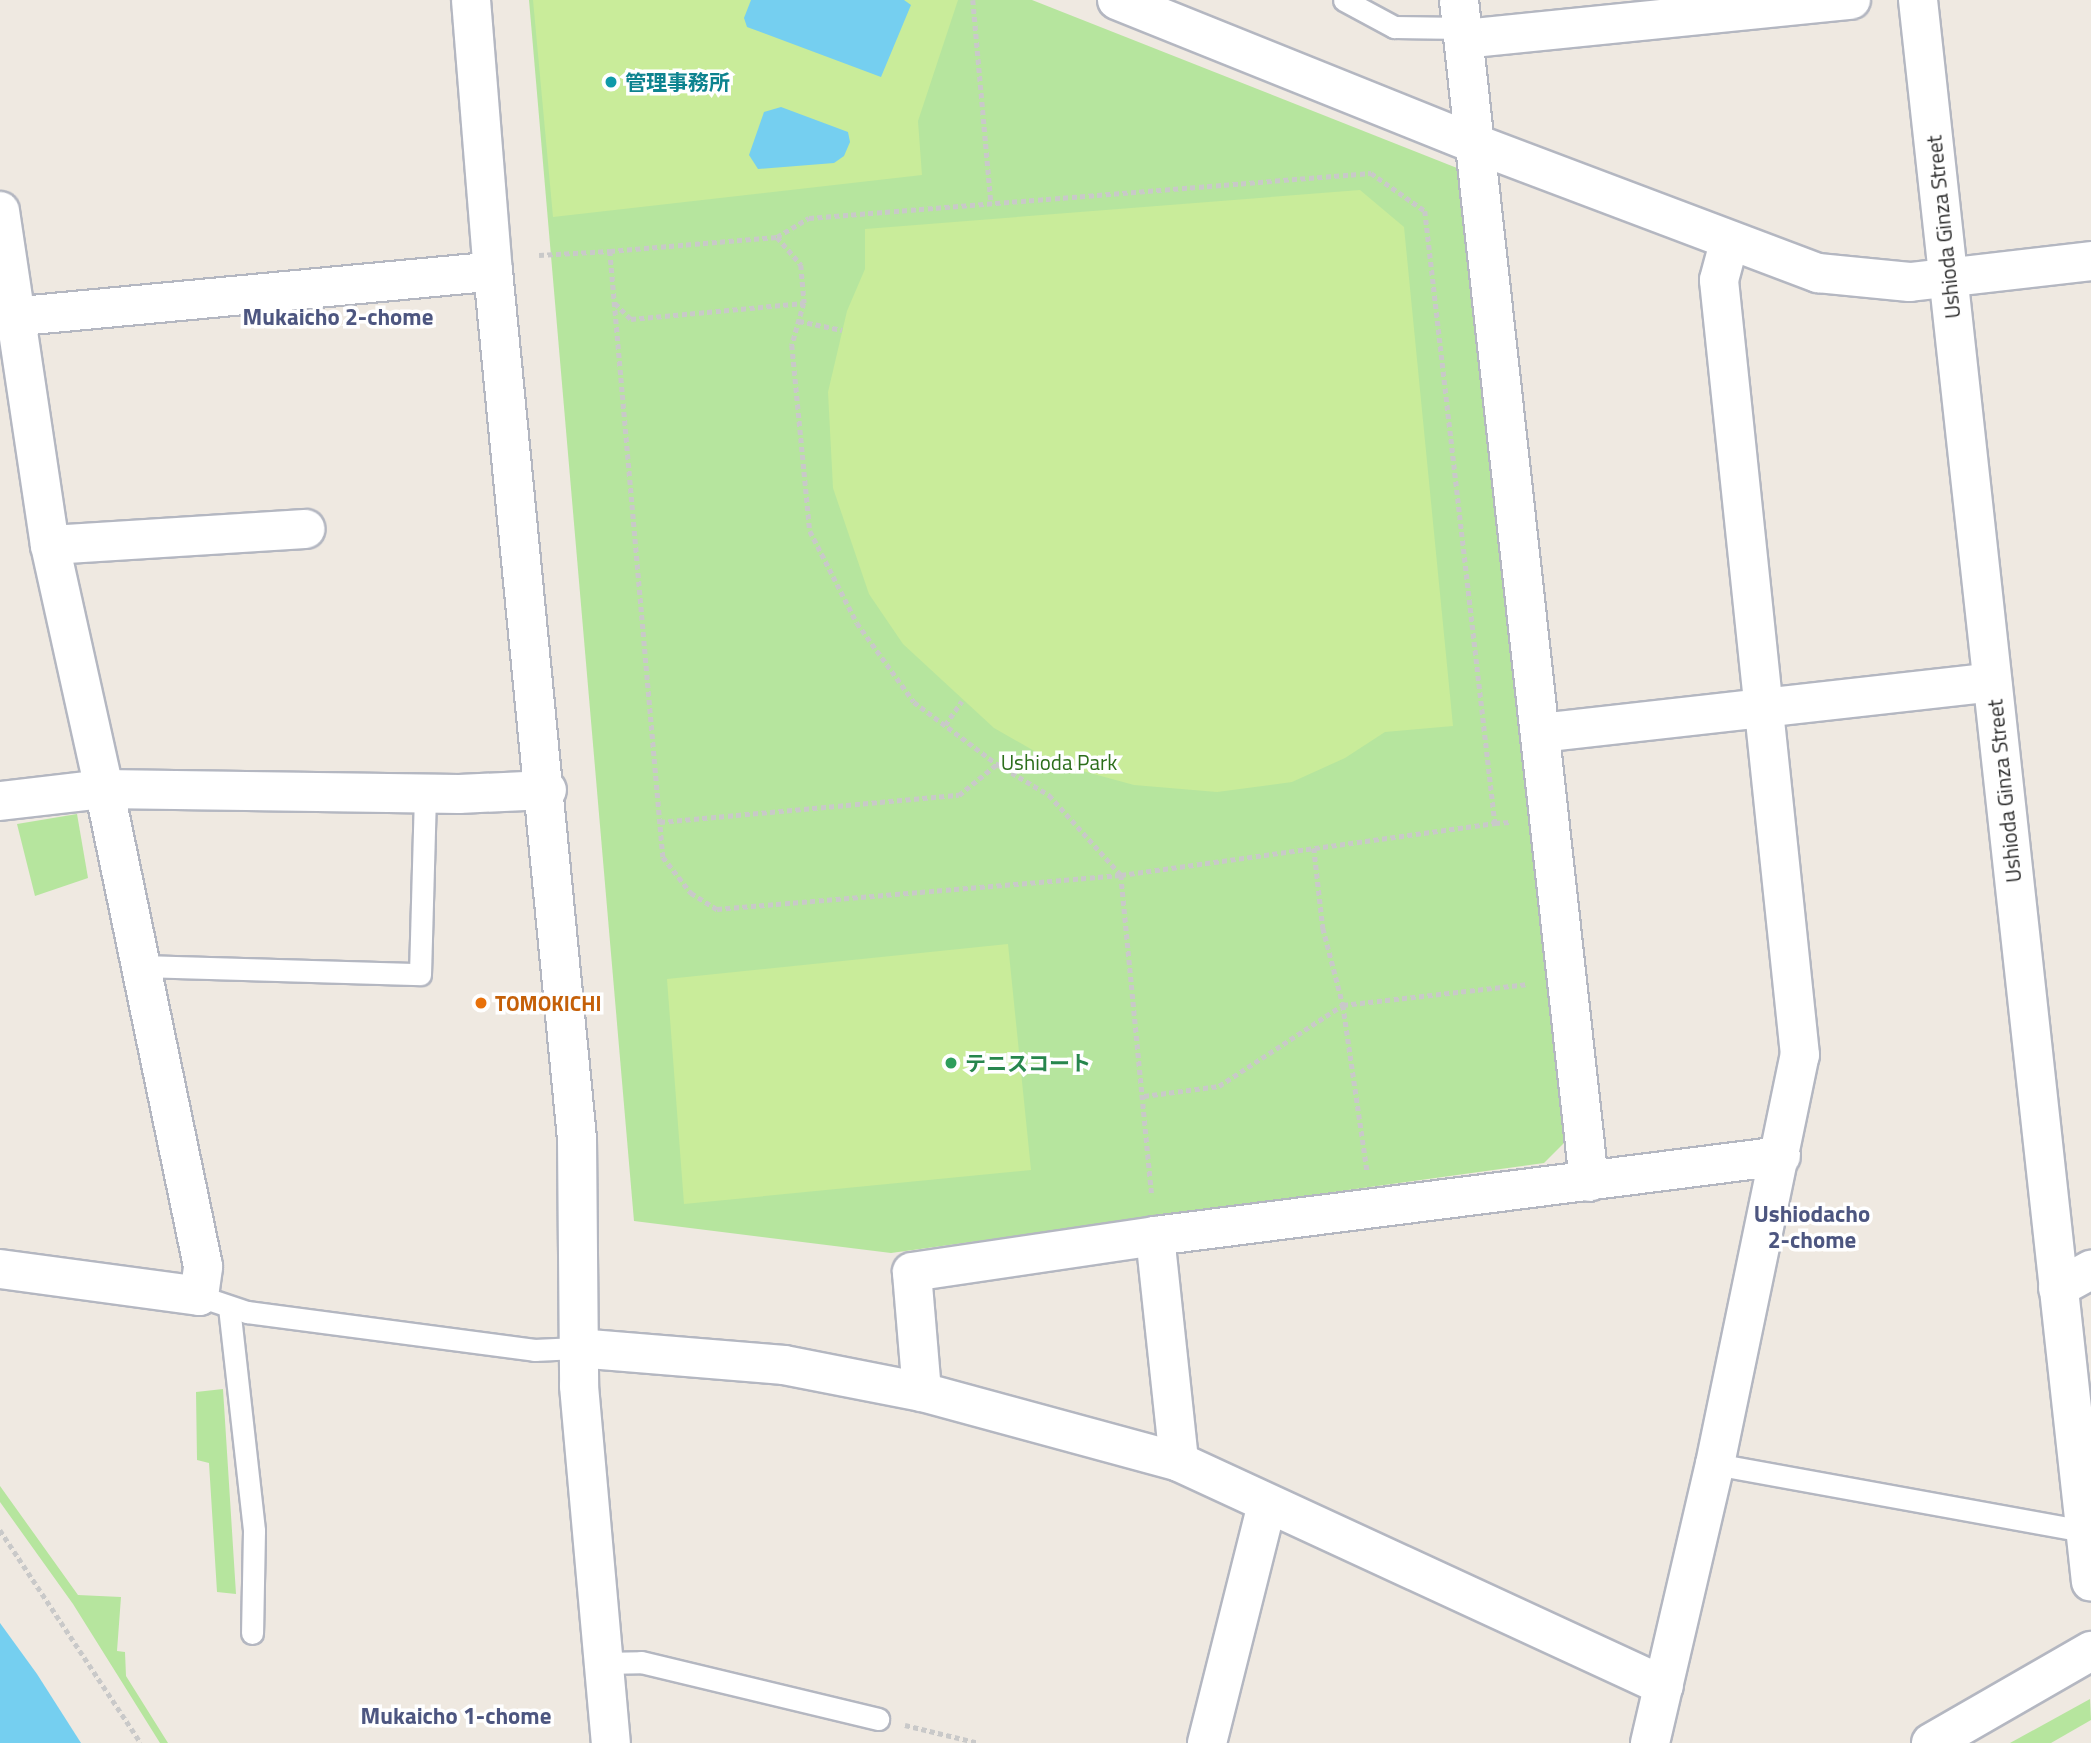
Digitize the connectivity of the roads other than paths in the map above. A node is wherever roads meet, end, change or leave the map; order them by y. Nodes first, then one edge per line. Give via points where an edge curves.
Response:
1 (471, 0) edge
2 (1117, 0) edge
3 (1344, 0) edge
4 (1851, 0) edge
5 (1918, 0) edge
6 (1462, 22) edge
7 (1476, 144) junction
8 (0, 211) edge
9 (1729, 242) junction
10 (2091, 261) edge
11 (492, 271) junction
12 (1949, 279) junction
13 (7, 317) edge
14 (306, 529) dead end
15 (50, 545) junction
16 (1992, 682) junction
17 (1762, 707) junction
18 (1540, 733) junction
19 (104, 789) junction
20 (547, 790) junction
21 (425, 793) junction
22 (0, 801) edge
23 (143, 966) junction
24 (1781, 1156) junction
25 (1589, 1182) junction
26 (1155, 1236) junction
27 (0, 1269) edge
28 (2091, 1270) edge
29 (2058, 1288) junction
30 (214, 1301) junction
31 (577, 1348) junction
32 (922, 1392) junction
33 (1180, 1462) junction
34 (1715, 1464) junction
35 (1266, 1505) junction
36 (2084, 1531) junction
37 (2091, 1582) edge
38 (252, 1633) dead end
39 (2091, 1651) edge
40 (602, 1663) junction
41 (1664, 1686) junction
42 (878, 1719) road end
43 (611, 1743) edge
44 (1207, 1743) edge
45 (1650, 1743) edge
46 (1931, 1743) edge

1 - 11 street
2 - 7 street
3 - 6 lane via 1394,26
4 - 6 street
5 - 12 street, Ushioda Ginza Street
6 - 7 street
7 - 9 street
7 - 18 street
8 - 13 street
9 - 12 street via 1818,273 1878,282
9 - 17 street via 1719,280
10 - 12 street
11 - 13 street
11 - 20 street
12 - 16 street, Ushioda Ginza Street
13 - 15 street
14 - 15 street
15 - 19 street
16 - 17 street
16 - 29 street, Ushioda Ginza Street
17 - 18 street
17 - 24 street via 1800,1055
18 - 25 street
19 - 21 street
19 - 22 street
19 - 23 street
20 - 21 street
20 - 31 street via 577,1139
21 - 23 lane via 421,974
23 - 30 street via 203,1266
24 - 25 street
24 - 34 street
25 - 26 street
26 - 32 street via 912,1272
26 - 33 street
27 - 30 street
28 - 29 street
29 - 36 street, Ushioda Ginza Street
30 - 31 lane via 534,1350
30 - 38 lane via 254,1531
31 - 32 street via 784,1365
31 - 40 street
32 - 33 street
33 - 35 street
34 - 36 lane
34 - 41 street
35 - 41 street
35 - 44 street
36 - 37 street, Ushioda Ginza Street
39 - 46 street
40 - 42 lane via 641,1662
40 - 43 street
41 - 45 street

